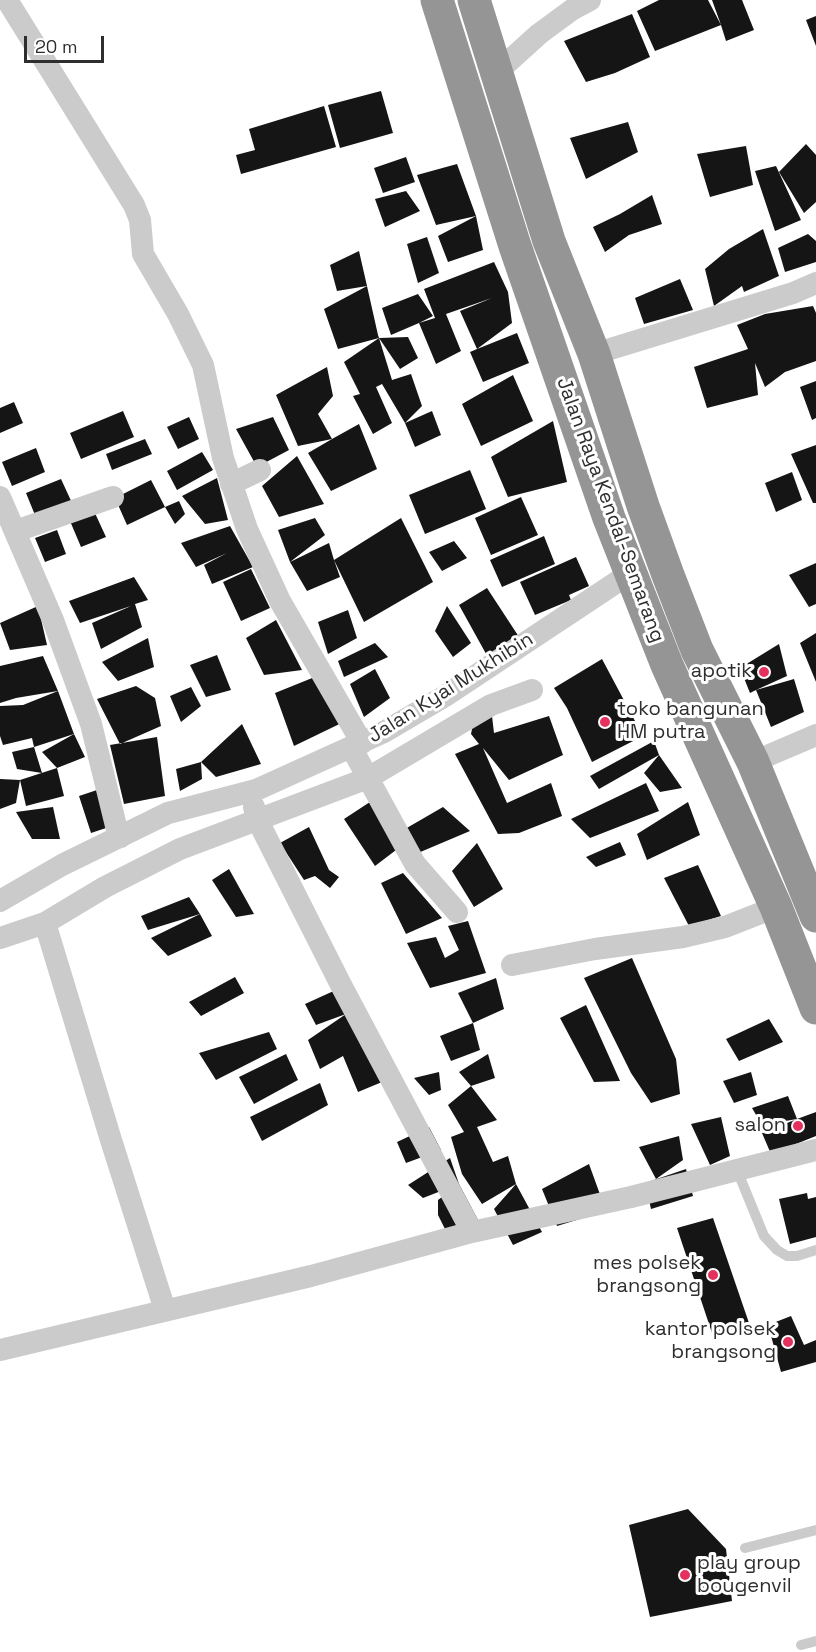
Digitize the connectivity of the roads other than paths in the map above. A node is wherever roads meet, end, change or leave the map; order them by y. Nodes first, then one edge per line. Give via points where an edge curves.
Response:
1 (7, 0) edge
2 (437, 0) edge
3 (474, 0) edge
4 (590, 0) edge
5 (497, 72) junction
6 (816, 284) edge
7 (594, 354) junction
8 (260, 470) dead end
9 (231, 484) junction
10 (0, 497) edge
11 (113, 497) dead end
12 (16, 531) junction
13 (636, 585) junction
14 (532, 690) dead end
15 (816, 735) edge
16 (386, 736) junction
17 (356, 745) junction
18 (397, 761) junction
19 (753, 762) junction
20 (368, 778) junction
21 (250, 791) junction
22 (257, 819) junction
23 (120, 837) junction
24 (0, 901) edge
25 (776, 907) junction
26 (457, 912) dead end
27 (816, 916) edge
28 (45, 923) junction
29 (0, 938) edge
30 (512, 965) dead end
31 (816, 1008) edge
32 (816, 1150) edge
33 (737, 1170) junction
34 (472, 1232) junction
35 (816, 1250) edge
36 (165, 1310) junction
37 (0, 1350) edge
38 (816, 1530) edge
39 (745, 1548) dead end
40 (816, 1641) edge
41 (801, 1645) dead end

1 - 9 street via 134,205 140,220 143,254 203,365
2 - 13 highway, Jalan Raya Kendal-Semarang via 515,246
3 - 5 highway, Jalan Raya Kendal-Semarang
4 - 5 street via 539,34
5 - 7 highway, Jalan Raya Kendal-Semarang via 549,241
6 - 7 street
7 - 19 highway, Jalan Raya Kendal-Semarang via 643,506 697,650
8 - 9 street
9 - 17 street via 266,574
10 - 12 street
11 - 12 street
12 - 23 street via 54,620 91,724
13 - 16 street, Jalan Kyai Mukhibin via 445,696
13 - 25 highway, Jalan Raya Kendal-Semarang via 667,665
14 - 18 street via 491,705
15 - 19 street
16 - 17 street, Jalan Kyai Mukhibin
16 - 18 street
17 - 20 street
17 - 21 street, Jalan Kyai Mukhibin
18 - 20 street
19 - 27 highway, Jalan Raya Kendal-Semarang
20 - 22 street
20 - 26 street via 415,864
21 - 22 street
21 - 23 street, Jalan Kyai Mukhibin via 168,813
22 - 28 street via 144,866
22 - 34 street
23 - 24 street, Jalan Kyai Mukhibin
25 - 30 street via 725,927 683,937
25 - 31 highway, Jalan Raya Kendal-Semarang
28 - 29 street
28 - 36 street
32 - 33 street
33 - 34 street
33 - 35 lane via 764,1236 777,1250 797,1256
34 - 36 street
36 - 37 street
38 - 39 lane
40 - 41 lane

